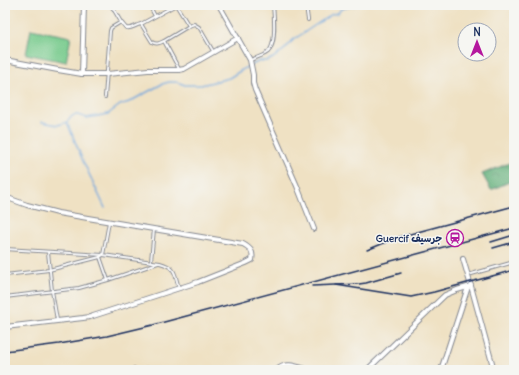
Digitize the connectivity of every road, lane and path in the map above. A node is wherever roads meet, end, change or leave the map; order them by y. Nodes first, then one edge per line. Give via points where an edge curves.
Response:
1 (84, 5) edge
2 (116, 5) edge
3 (149, 5) edge
4 (176, 5) edge
5 (219, 5) edge
6 (273, 5) edge
7 (306, 5) edge
8 (111, 6) edge
9 (155, 16) junction
10 (308, 20) dead end
11 (120, 22) junction
12 (141, 24) junction
13 (189, 26) junction
14 (238, 38) junction
15 (164, 41) junction
16 (214, 51) junction
17 (5, 60) edge
18 (250, 60) junction
19 (179, 70) junction
20 (82, 74) junction
21 (107, 74) junction
22 (106, 97) dead end
23 (5, 197) edge
24 (109, 222) junction
25 (154, 229) junction
26 (314, 229) dead end
27 (5, 248) edge
28 (48, 252) junction
29 (103, 254) junction
30 (100, 257) junction
31 (463, 259) dead end
32 (151, 261) junction
33 (514, 262) edge
34 (160, 263) junction
35 (50, 270) junction
36 (5, 275) edge
37 (468, 275) junction
38 (108, 280) junction
39 (469, 287) junction
40 (179, 288) junction
41 (52, 291) junction
42 (5, 297) edge
43 (57, 322) junction
44 (5, 327) edge
45 (277, 370) edge
46 (309, 370) edge
47 (367, 370) edge
48 (441, 370) edge
49 (494, 370) edge

1 - 20 street
2 - 8 lane
3 - 9 lane
4 - 9 lane
4 - 13 lane
5 - 14 street
6 - 18 lane via 273,44 268,52
7 - 10 lane
8 - 11 lane
9 - 12 lane
11 - 12 lane via 127,28
11 - 21 lane via 110,31
12 - 15 lane via 152,42
13 - 15 lane
13 - 16 lane via 194,24 199,27
14 - 16 street
14 - 18 street
15 - 19 lane
16 - 19 street
17 - 20 street
18 - 26 street via 255,90
19 - 21 street
20 - 21 street
21 - 22 lane
23 - 24 street via 38,209
24 - 25 street
24 - 29 lane
25 - 32 lane
25 - 40 street via 243,244 252,252 252,260 246,263
27 - 28 lane
28 - 29 lane
28 - 35 lane
29 - 30 lane
29 - 32 lane
30 - 35 lane
30 - 38 lane
31 - 37 street
32 - 34 lane
33 - 37 lane
34 - 38 lane
34 - 40 lane via 172,267
35 - 36 lane
35 - 41 lane
37 - 39 street
38 - 41 lane via 79,288
39 - 47 street via 445,295
39 - 48 street
39 - 49 street
40 - 43 street via 90,317
41 - 42 lane
41 - 43 lane
43 - 44 street
45 - 46 street via 284,365

